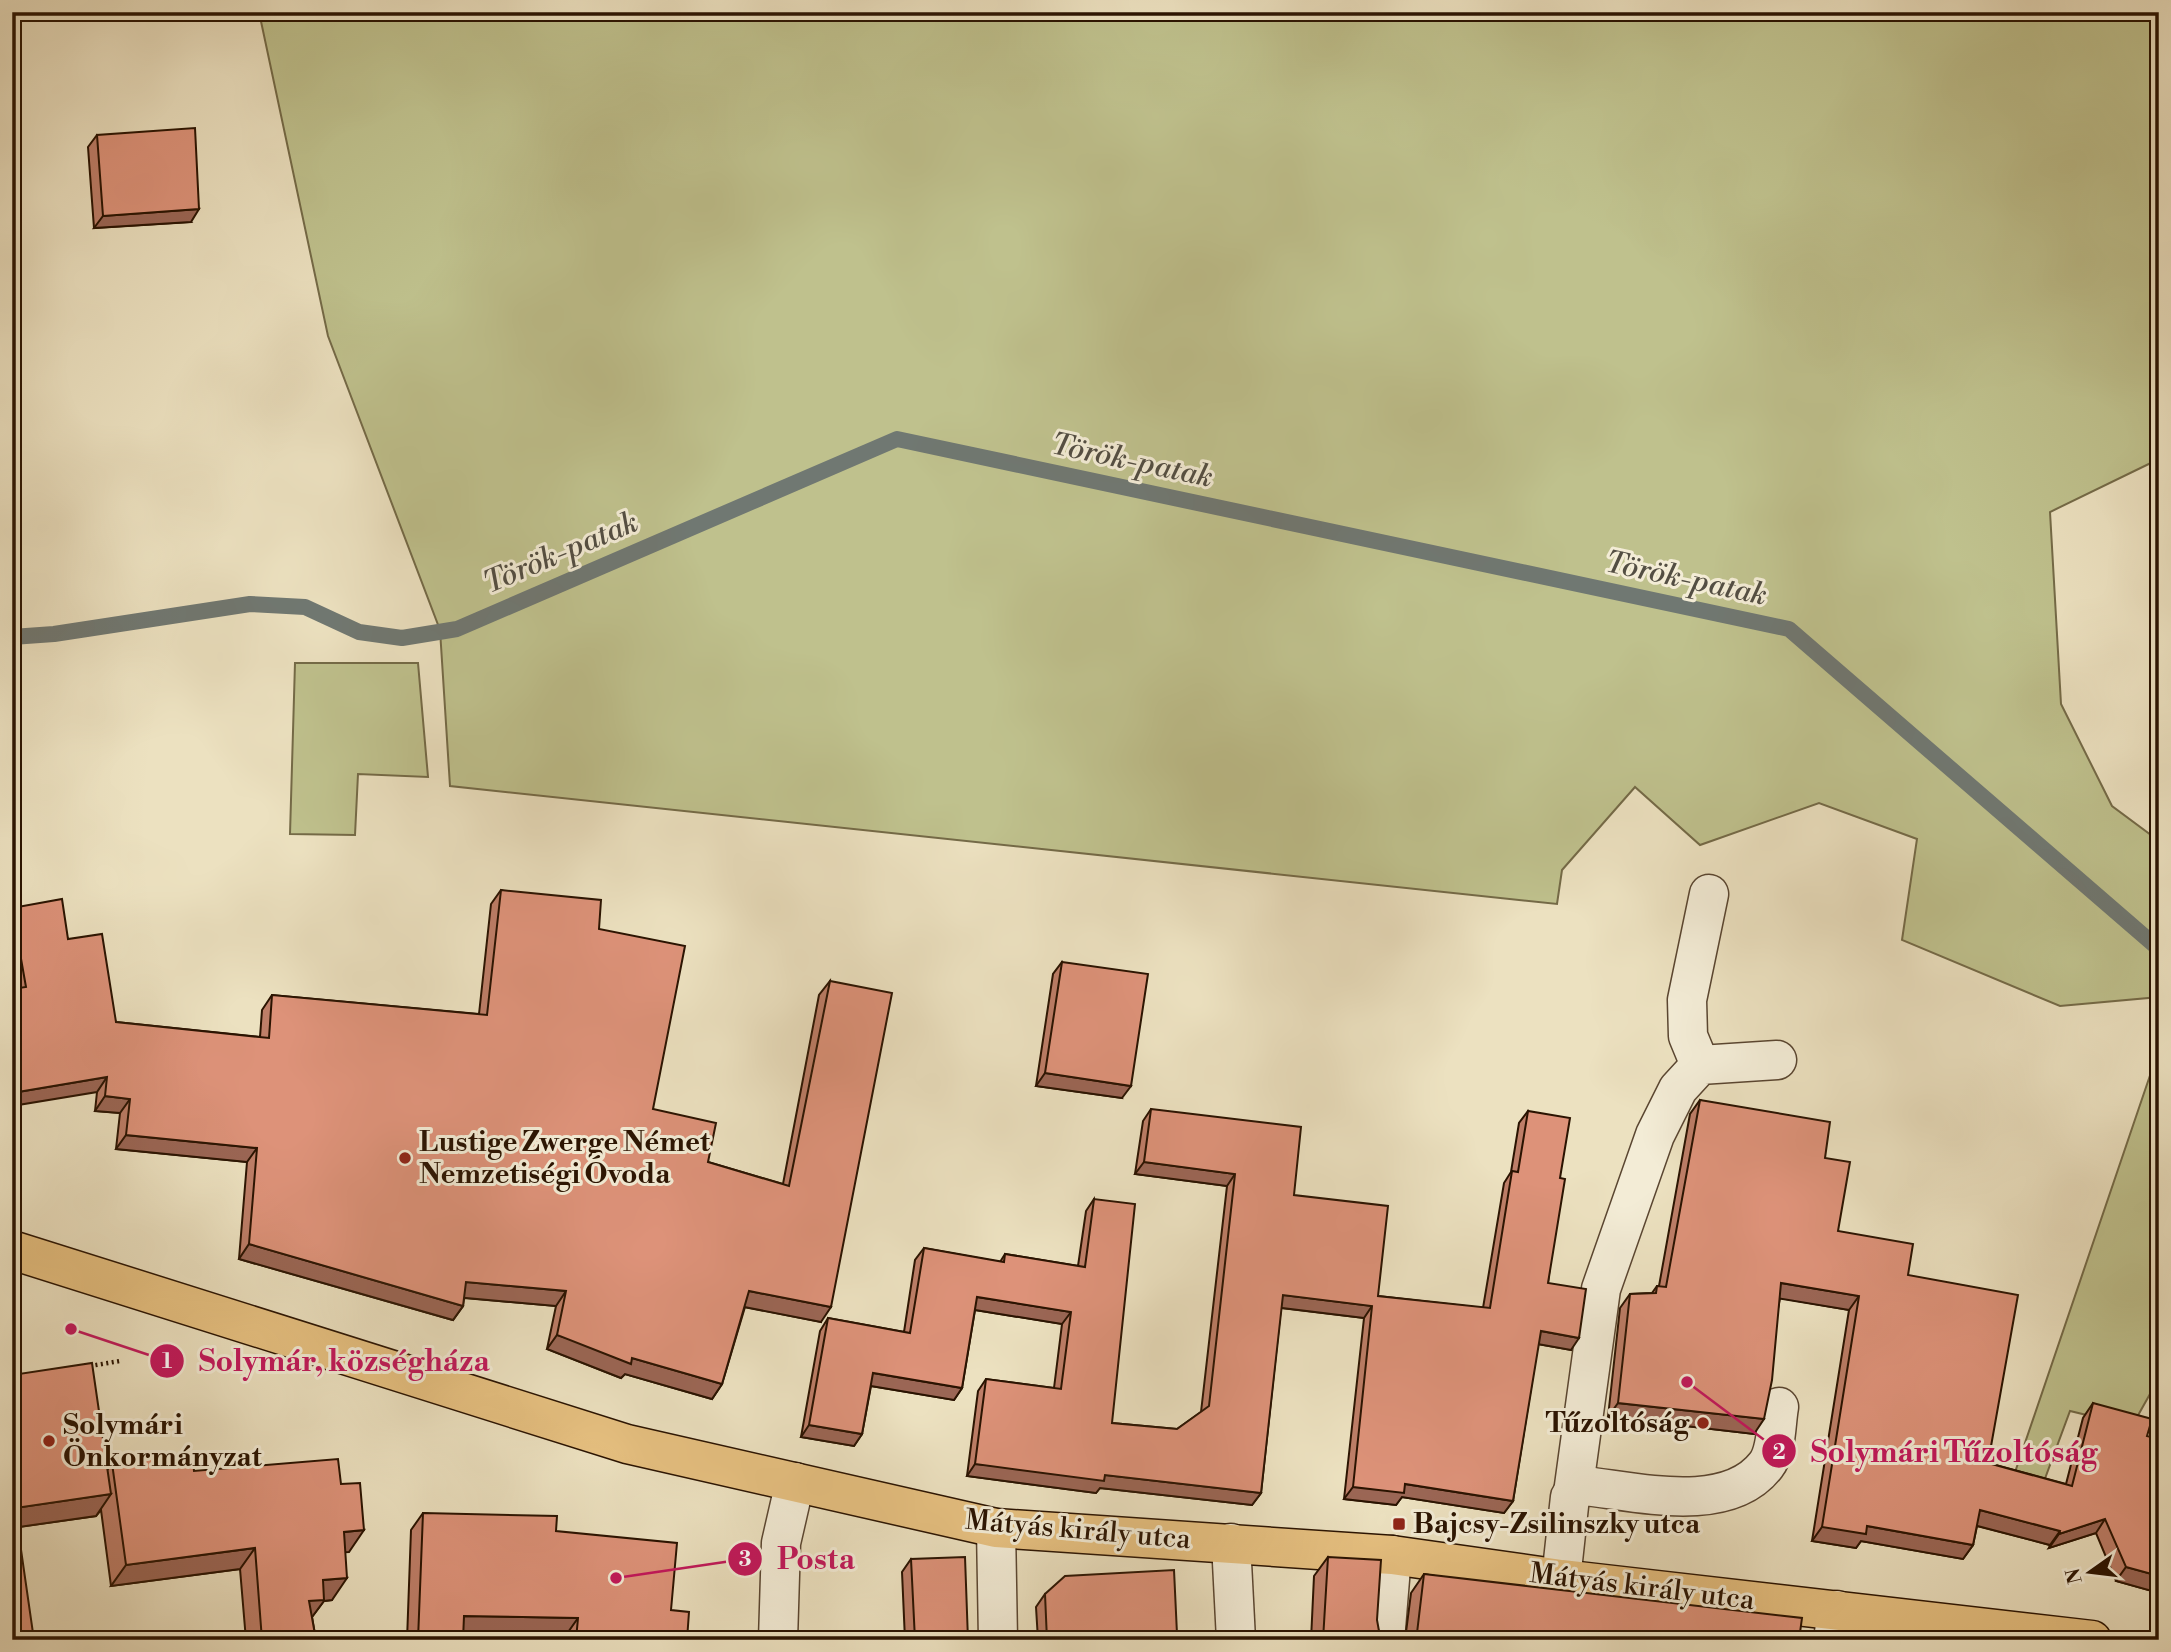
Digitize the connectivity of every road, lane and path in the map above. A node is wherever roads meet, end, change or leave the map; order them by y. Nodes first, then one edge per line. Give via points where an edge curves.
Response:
1 (1709, 894) dead end
2 (1777, 1060) dead end
3 (1700, 1065) junction
4 (12, 1250) edge
5 (120, 1361) dead end
6 (80, 1368) edge
7 (1779, 1406) dead end
8 (795, 1482) junction
9 (1573, 1493) junction
10 (996, 1528) junction
11 (1231, 1543) junction
12 (1392, 1555) junction
13 (1561, 1579) junction
14 (1861, 1626) edge
15 (2013, 1635) edge
16 (778, 1640) edge
17 (998, 1640) edge
18 (1236, 1640) edge
19 (1385, 1640) edge
20 (2092, 1640) edge

1 - 3 street via 1687,1000 1688,1036
2 - 3 street
3 - 9 street via 1678,1090 1655,1135 1601,1289
4 - 8 main road, Mátyás király utca via 626,1444
5 - 6 path
7 - 9 street via 1766,1465 1719,1494 1687,1497 1585,1486
8 - 10 main road, Mátyás király utca
8 - 16 street via 781,1543
9 - 13 street
10 - 11 main road, Mátyás király utca
10 - 17 street
11 - 12 main road, Mátyás király utca
11 - 18 street
12 - 13 main road, Mátyás király utca
12 - 19 street
13 - 14 main road, Mátyás király utca
14 - 15 main road, Mátyás király utca
15 - 20 main road, Mátyás király utca

